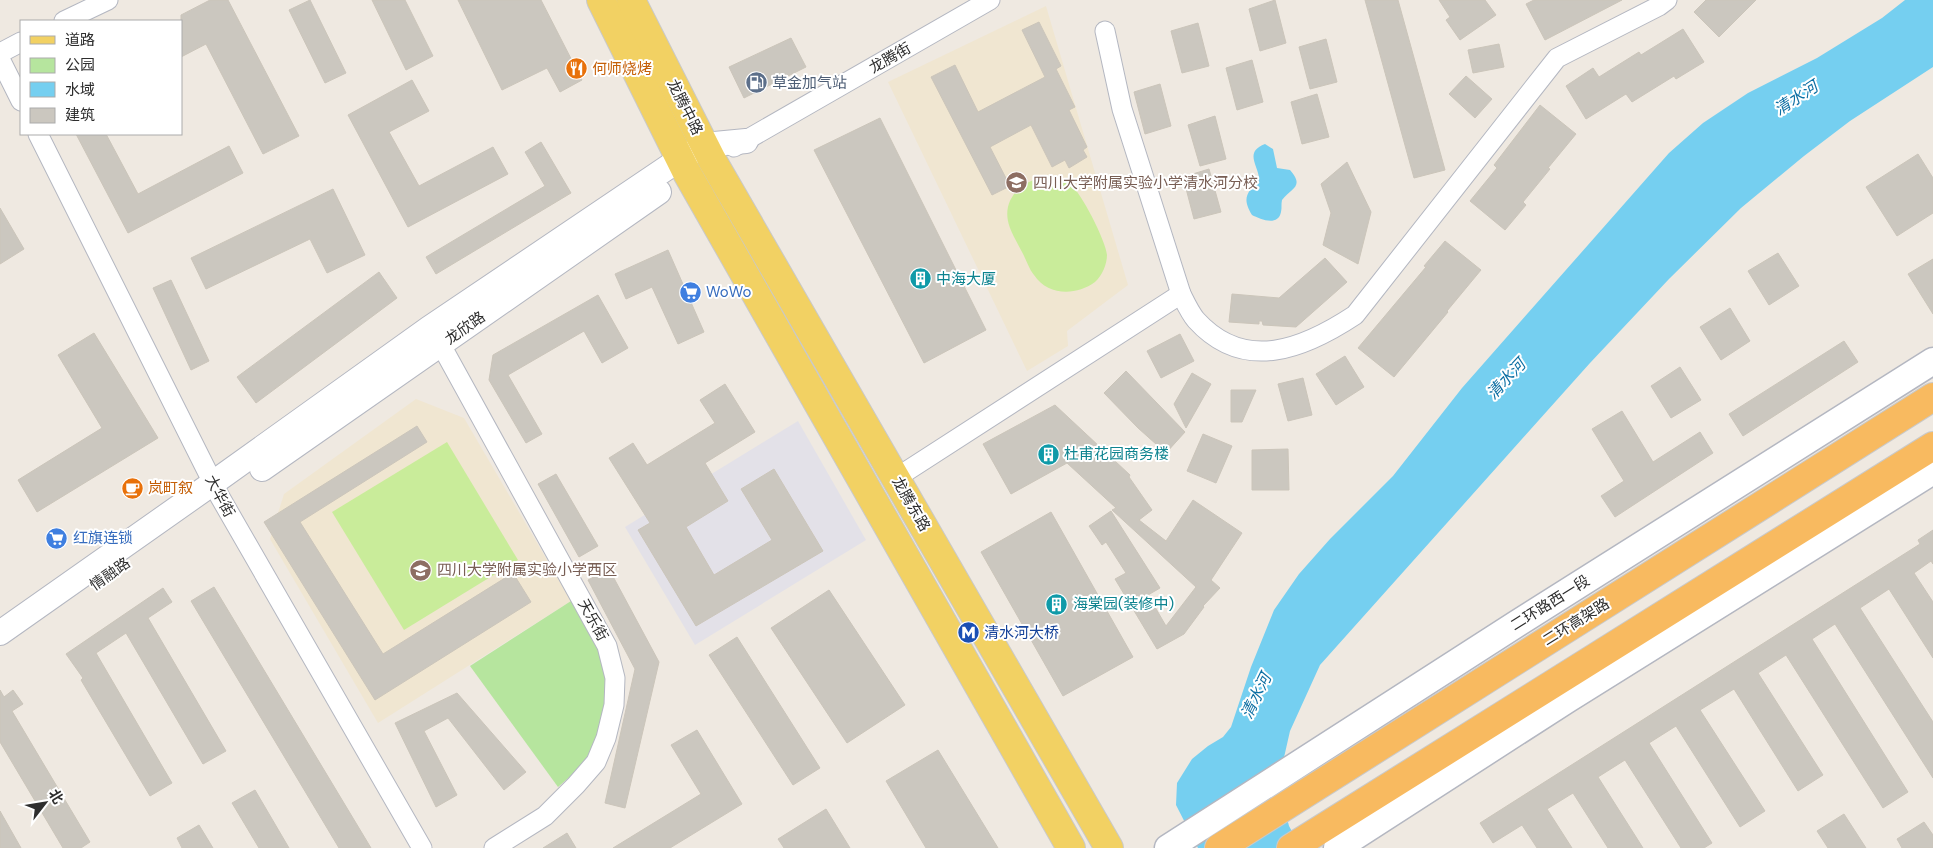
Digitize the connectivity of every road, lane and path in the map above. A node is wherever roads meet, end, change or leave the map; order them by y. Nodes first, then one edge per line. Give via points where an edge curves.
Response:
1 (108, 0) edge
2 (601, 0) edge
3 (631, 0) edge
4 (990, 0) edge
5 (1667, 0) edge
6 (66, 20) edge
7 (1105, 31) dead end
8 (20, 42) edge
9 (0, 52) edge
10 (0, 59) edge
11 (20, 99) edge
12 (38, 135) edge
13 (746, 141) joint
14 (708, 153) junction
15 (683, 166) junction
16 (1181, 294) junction
17 (441, 345) junction
18 (1933, 361) edge
19 (1933, 397) edge
20 (1933, 446) edge
21 (1933, 471) edge
22 (896, 478) junction
23 (216, 490) junction
24 (0, 633) edge
25 (0, 652) edge
26 (1341, 845) edge
27 (1171, 846) edge
28 (422, 848) edge
29 (494, 848) edge
30 (1071, 848) edge
31 (1109, 848) edge
32 (1219, 848) edge
33 (1292, 848) edge

1 - 6 street
2 - 15 main road, 龙腾中路
3 - 14 main road, 龙腾中路
4 - 13 street, 龙腾街
5 - 16 street via 1557,58 1355,314 1330,332 1274,351 1239,348 1214,336 1195,320
7 - 16 street via 1122,109
8 - 9 street
10 - 11 street
12 - 23 street, 大华街
13 - 14 street
14 - 15 street, 龙欣路
14 - 22 main road, 龙腾东路
15 - 17 street, 龙欣路
15 - 23 street via 428,329
15 - 30 main road, 龙腾东路
16 - 22 street
17 - 23 street, 龙欣路
17 - 29 street, 天乐街 via 608,646 615,678 614,705 596,762 545,816
18 - 27 main road, 二环路西一段
19 - 32 highway, 二环高架路
20 - 33 highway
21 - 26 main road
22 - 31 main road, 龙腾东路
23 - 24 street
23 - 25 street, 情融路
23 - 28 street, 大华街

